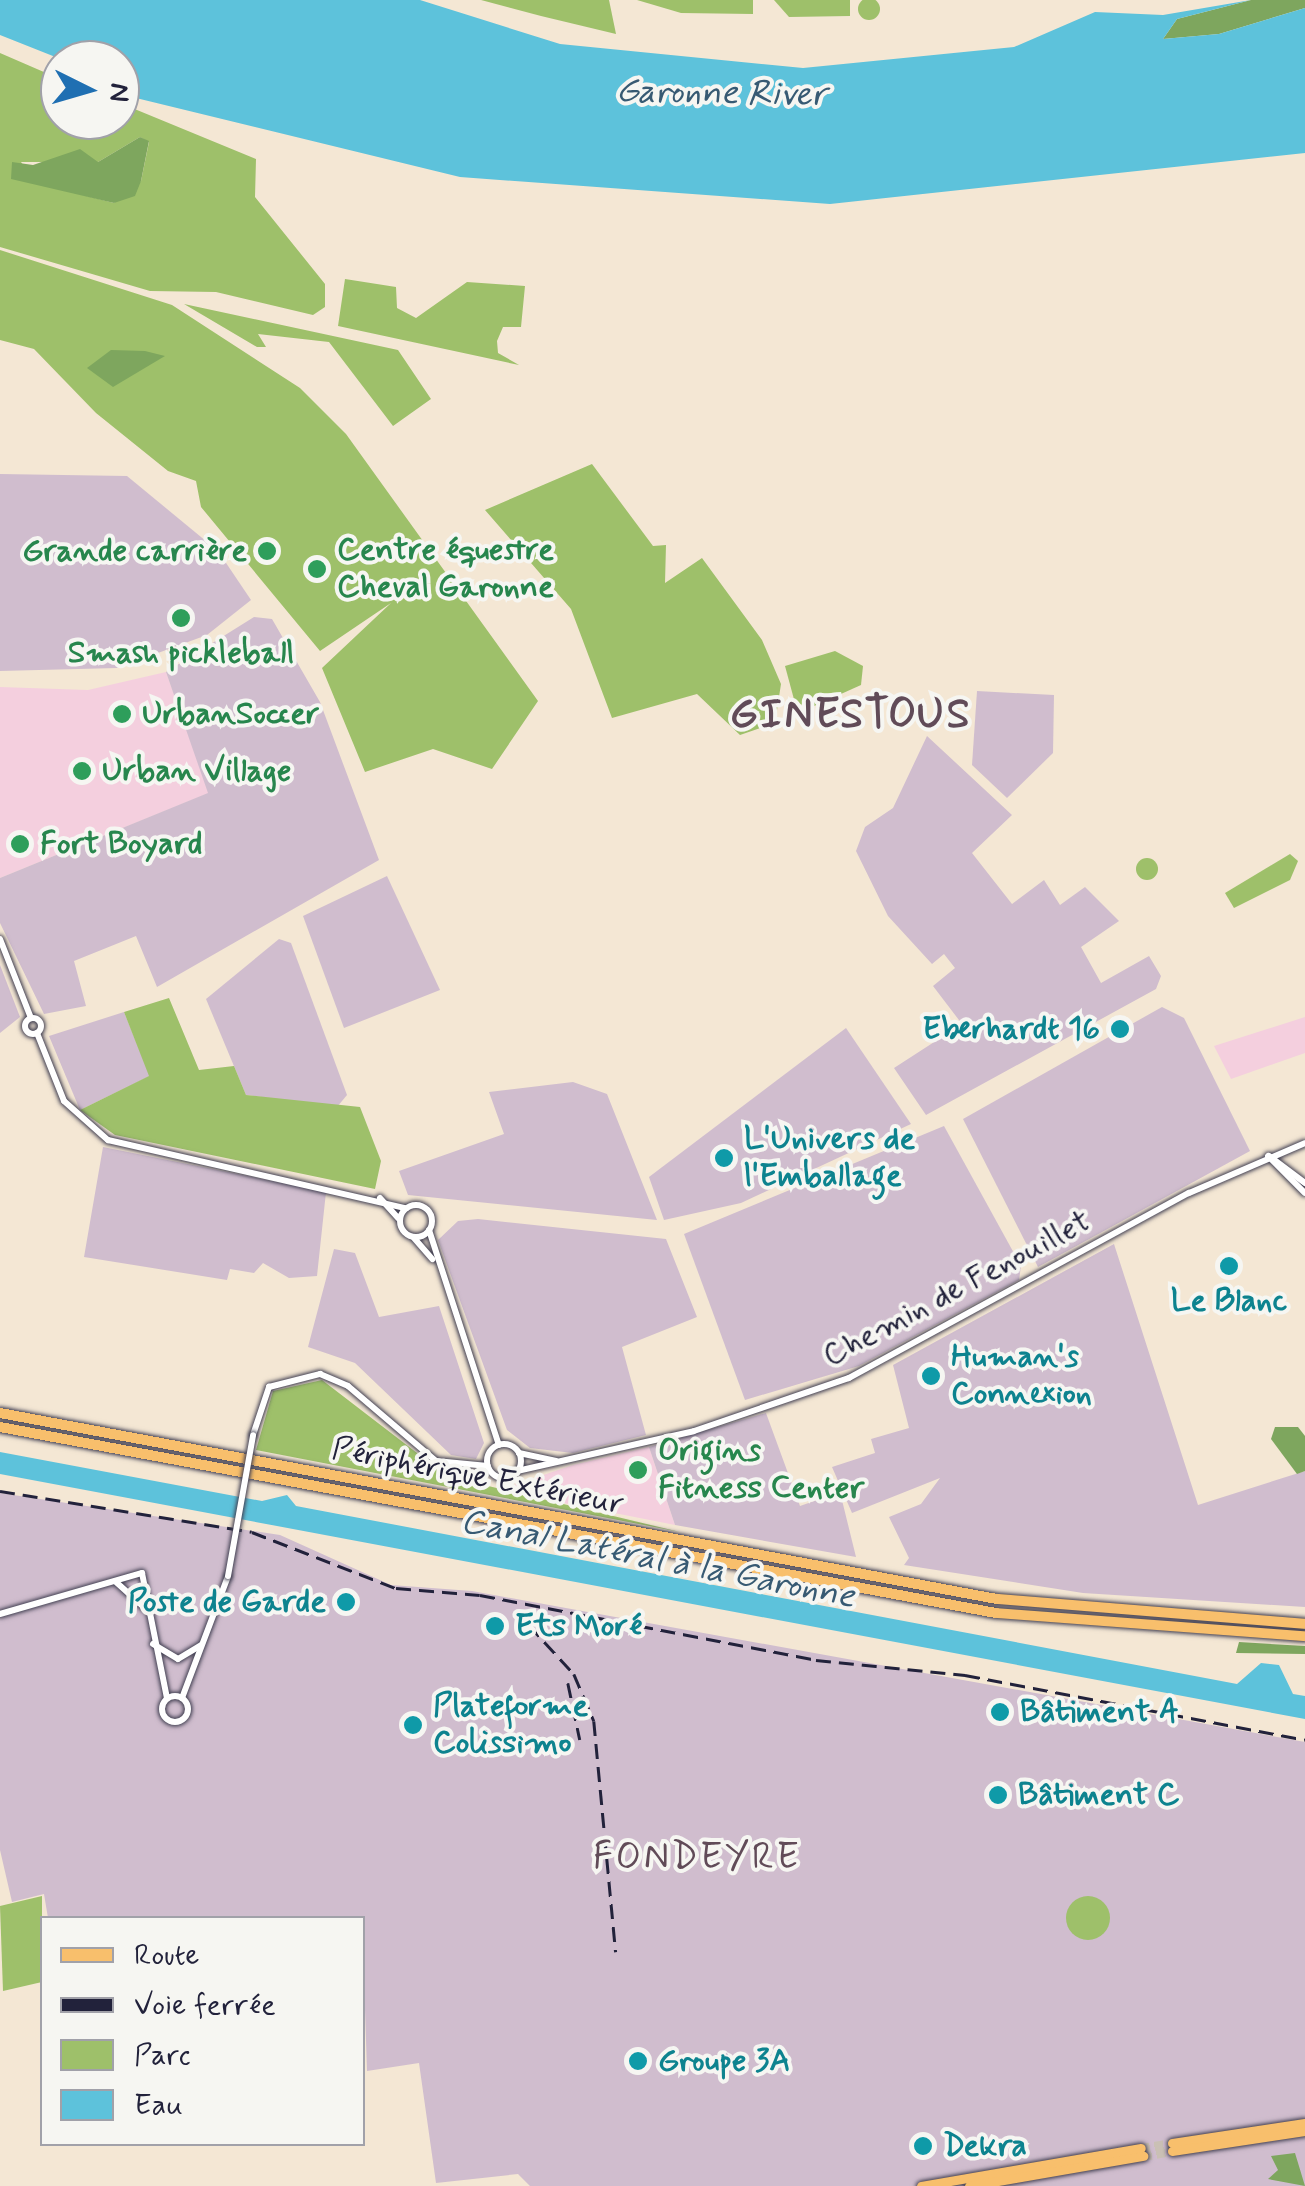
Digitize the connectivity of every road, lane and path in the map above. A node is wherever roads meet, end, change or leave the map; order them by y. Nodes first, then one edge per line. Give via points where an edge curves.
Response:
1 (0, 940) edge
2 (1305, 1144) edge
3 (1268, 1156) junction
4 (1305, 1184) edge
5 (1305, 1192) edge
6 (379, 1197) junction
7 (406, 1208) junction
8 (399, 1220) junction
9 (429, 1230) junction
10 (413, 1237) junction
11 (432, 1258) junction
12 (0, 1413) edge
13 (0, 1428) edge
14 (499, 1444) junction
15 (519, 1452) junction
16 (562, 1462) junction
17 (488, 1466) junction
18 (517, 1472) junction
19 (130, 1576) junction
20 (113, 1582) junction
21 (148, 1588) junction
22 (133, 1591) junction
23 (147, 1610) junction
24 (0, 1614) edge
25 (1305, 1624) edge
26 (207, 1636) junction
27 (1305, 1636) edge
28 (153, 1644) junction
29 (168, 1698) junction
30 (182, 1698) junction
31 (1305, 2123) edge
32 (1305, 2131) edge
33 (921, 2186) edge
34 (969, 2186) edge

1 - 6 street via 31,1018 26,1029 37,1032 64,1101 108,1140
2 - 3 street, Chemin de Fenouillet
3 - 4 street
3 - 5 street
3 - 16 street, Chemin de Fenouillet via 850,1378
6 - 7 street
6 - 8 street
7 - 8 street
7 - 9 street via 427,1209
8 - 10 street
9 - 10 street
9 - 11 street
10 - 11 street
11 - 14 street
12 - 25 highway, Périphérique Extérieur via 997,1599
13 - 27 highway via 1010,1615
14 - 15 street, Chemin de Fenouillet
14 - 17 street
15 - 16 street, Chemin de Fenouillet
15 - 18 street
16 - 18 street, Chemin de Fenouillet
17 - 18 street via 502,1477
17 - 26 street, bridge via 436,1461 348,1386 320,1374 270,1387 253,1435 228,1576
19 - 20 street
19 - 21 street via 144,1574
19 - 22 street
20 - 22 street
20 - 24 street
21 - 22 street
21 - 23 street
22 - 23 street
23 - 28 street
26 - 28 street via 186,1658
26 - 30 street
28 - 29 street
29 - 30 street
29 - 30 street via 162,1713 176,1722 188,1710
31 - 32 main road via 1172,2147
33 - 34 main road via 1142,2152

